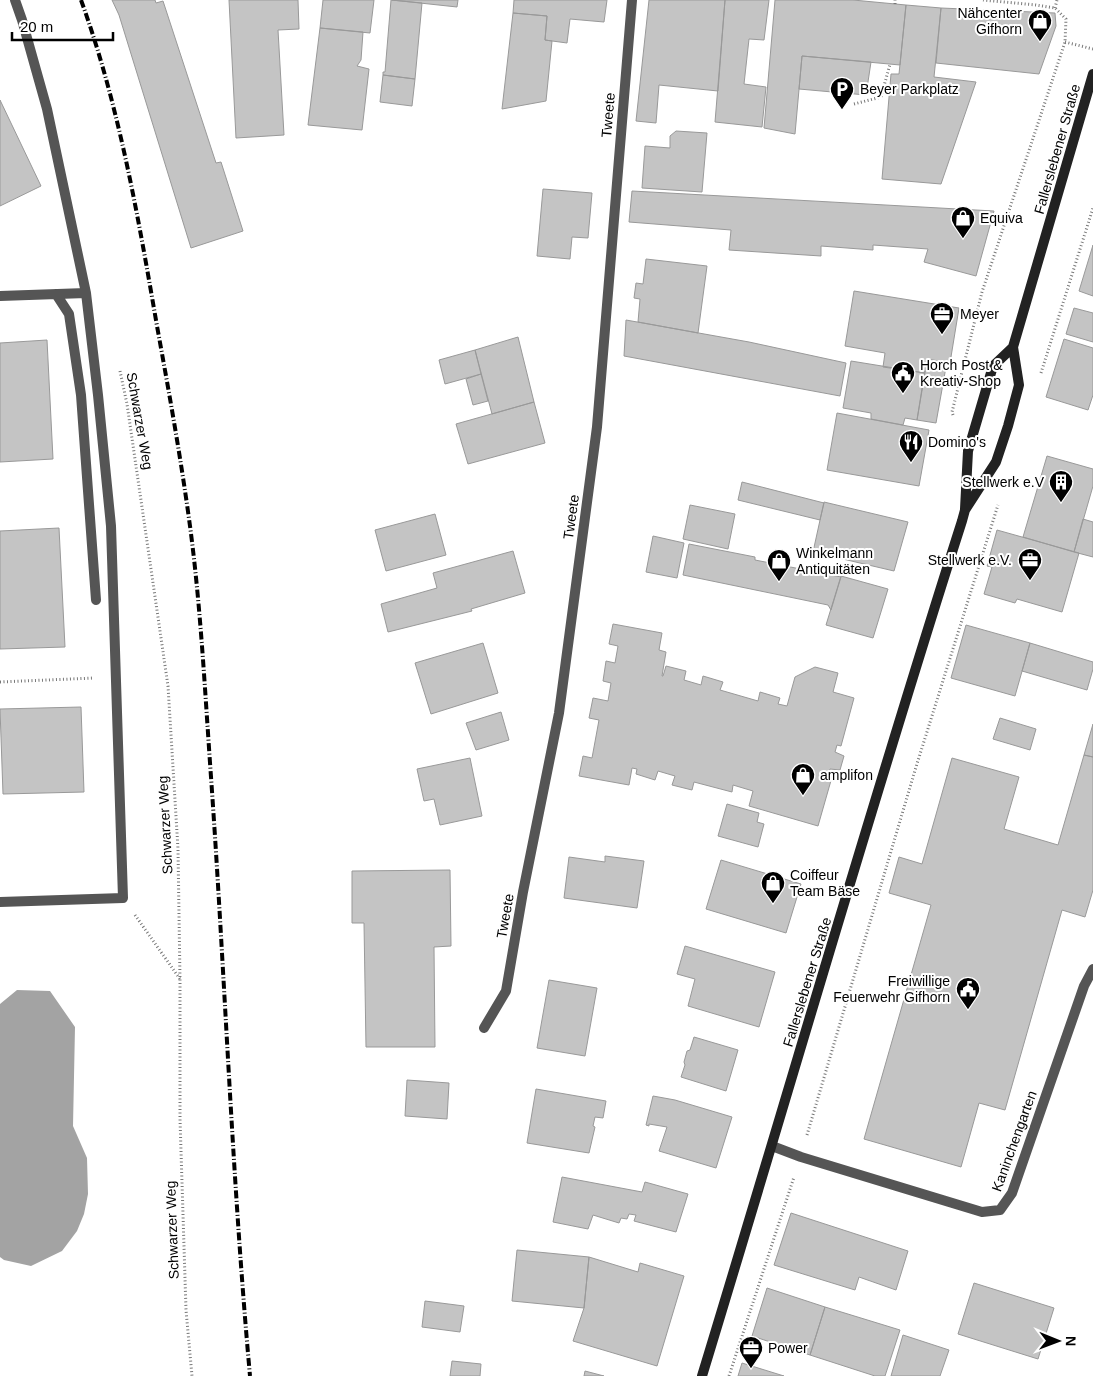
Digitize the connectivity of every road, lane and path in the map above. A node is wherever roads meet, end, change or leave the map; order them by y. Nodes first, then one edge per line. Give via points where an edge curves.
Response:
1 (15, 0) edge
2 (632, 0) edge
3 (983, 0) edge
4 (1057, 0) edge
5 (1055, 8) junction
6 (1065, 42) junction
7 (1093, 49) edge
8 (890, 64) dead end
9 (1093, 74) edge
10 (854, 104) dead end
11 (1093, 208) edge
12 (86, 293) junction
13 (56, 294) junction
14 (0, 296) edge
15 (1012, 347) junction
16 (119, 366) dead end
17 (1040, 374) dead end
18 (954, 422) dead end
19 (1000, 499) dead end
20 (966, 510) junction
21 (96, 600) dead end
22 (98, 678) dead end
23 (0, 682) edge
24 (123, 898) junction
25 (0, 902) edge
26 (1093, 969) edge
27 (180, 980) junction
28 (484, 1028) dead end
29 (772, 1146) junction
30 (801, 1157) junction
31 (192, 1376) edge
32 (702, 1376) edge
33 (729, 1376) edge

1 - 12 street via 47,109
2 - 28 street, Tweete via 597,426 559,713 506,991
3 - 5 path
4 - 5 path
5 - 6 path via 1066,19
6 - 7 path
6 - 18 path via 982,292 952,412
8 - 10 path via 881,96
9 - 15 street, Fallerslebener Straße
11 - 17 path
12 - 13 street
12 - 24 street via 110,526
13 - 14 street
13 - 21 street via 70,314 80,395
15 - 20 street, Fallerslebener Straße via 993,366 968,451
15 - 20 street, Fallerslebener Straße via 1019,385 1008,426 996,462
16 - 27 path, Schwarzer Weg via 168,686 178,849
19 - 30 path via 913,777
20 - 29 street, Fallerslebener Straße via 910,682
22 - 23 path
24 - 25 street
24 - 27 path
26 - 30 street, Kaninchengarten via 1084,986 1012,1193 1000,1210 982,1212
27 - 31 path, Schwarzer Weg via 180,1118 186,1310
29 - 30 street, Kaninchengarten
29 - 32 street, Fallerslebener Straße
30 - 33 path

